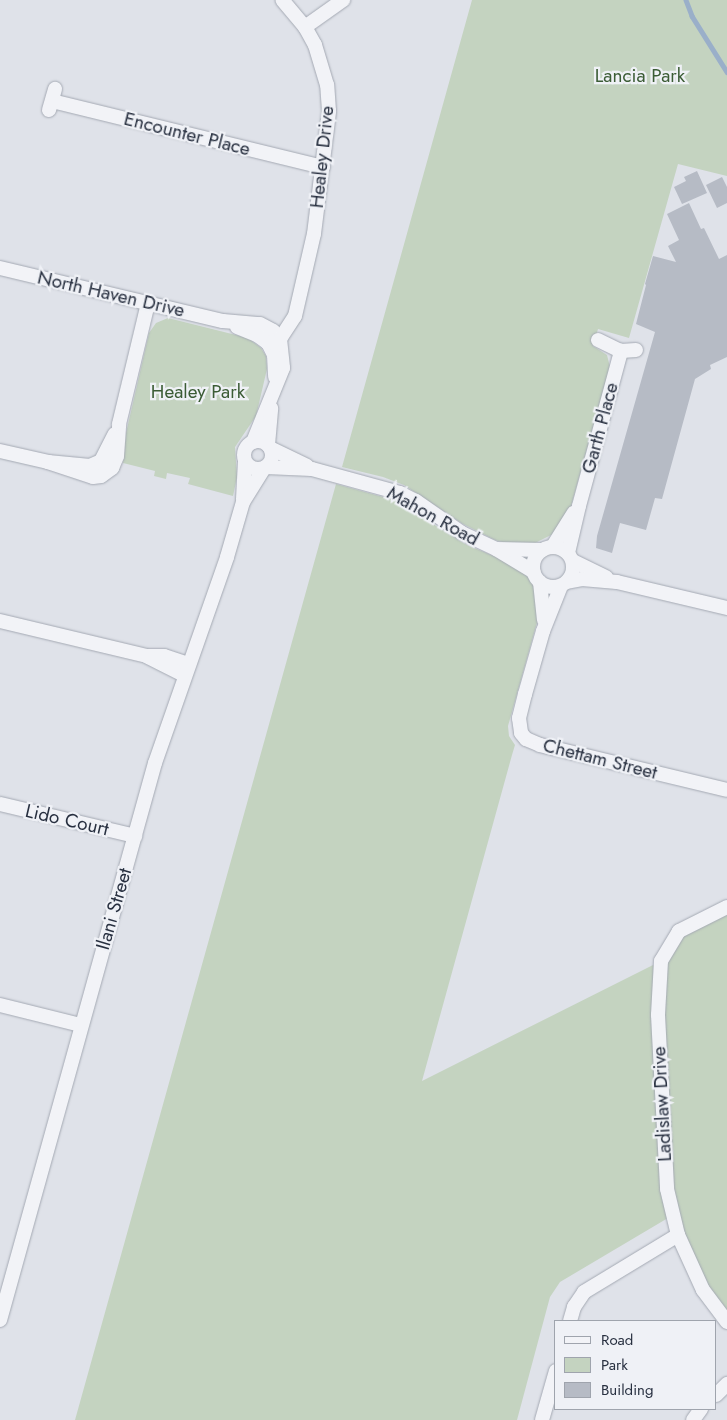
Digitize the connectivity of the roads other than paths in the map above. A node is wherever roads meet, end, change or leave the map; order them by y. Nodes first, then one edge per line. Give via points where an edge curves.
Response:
1 (282, 0) edge
2 (343, 0) edge
3 (305, 27) junction
4 (52, 100) dead end
5 (323, 167) junction
6 (0, 268) edge
7 (148, 303) junction
8 (274, 337) junction
9 (598, 340) dead end
10 (636, 350) dead end
11 (621, 351) junction
12 (274, 389) junction
13 (253, 442) junction
14 (269, 447) junction
15 (0, 451) edge
16 (245, 462) junction
17 (265, 467) junction
18 (312, 469) junction
19 (243, 502) junction
20 (579, 506) junction
21 (548, 548) junction
22 (496, 549) junction
23 (571, 557) junction
24 (537, 577) junction
25 (616, 582) junction
26 (564, 584) junction
27 (726, 605) edge
28 (0, 621) edge
29 (543, 631) junction
30 (186, 669) junction
31 (727, 790) edge
32 (0, 804) edge
33 (135, 836) junction
34 (727, 907) edge
35 (0, 1006) edge
36 (81, 1025) junction
37 (678, 1235) junction
38 (0, 1320) edge
39 (570, 1320) edge
40 (727, 1322) edge
41 (554, 1377) edge
42 (727, 1384) edge
43 (717, 1394) edge
44 (542, 1420) edge

1 - 3 street, Healey Drive
2 - 3 street
3 - 5 street, Healey Drive via 322,64 327,85 328,126
4 - 5 street, Encounter Place
5 - 8 street, Healey Drive via 314,234 300,296
6 - 7 street, North Haven Drive
7 - 8 street, North Haven Drive
7 - 15 street via 119,424 115,462 107,473 86,477 48,462
8 - 12 street
9 - 11 street
10 - 11 street
11 - 20 street, Garth Place
12 - 13 street
12 - 14 street
13 - 14 street
13 - 16 street via 246,448
14 - 17 street via 272,456
14 - 18 street, Mahon Road
16 - 17 street via 255,469
16 - 19 street, Ilani Street
17 - 18 street, Mahon Road
17 - 19 street, Ilani Street
18 - 22 street, Mahon Road via 400,493 468,536
19 - 30 street, Ilani Street via 227,557
20 - 21 street, Garth Place
20 - 23 street, Garth Place
21 - 22 street, Mahon Road
21 - 23 street
21 - 24 street via 534,559
22 - 24 street, Mahon Road
23 - 25 street
23 - 26 street via 573,572
24 - 26 street via 550,587
24 - 29 street, Chettam Street
25 - 26 street via 582,579
25 - 27 street
26 - 29 street, Chettam Street
28 - 30 street via 148,656
29 - 31 street, Chettam Street via 519,718 521,733 526,739
30 - 33 street, Ilani Street
32 - 33 street, Lido Court
33 - 36 street, Ilani Street
34 - 37 street, Ladislaw Drive via 679,931 661,961 658,1015 666,1180
35 - 36 street
36 - 38 street, Ilani Street
37 - 39 street via 584,1292
37 - 40 street, Ladislaw Drive via 703,1290
41 - 44 street
42 - 43 street

